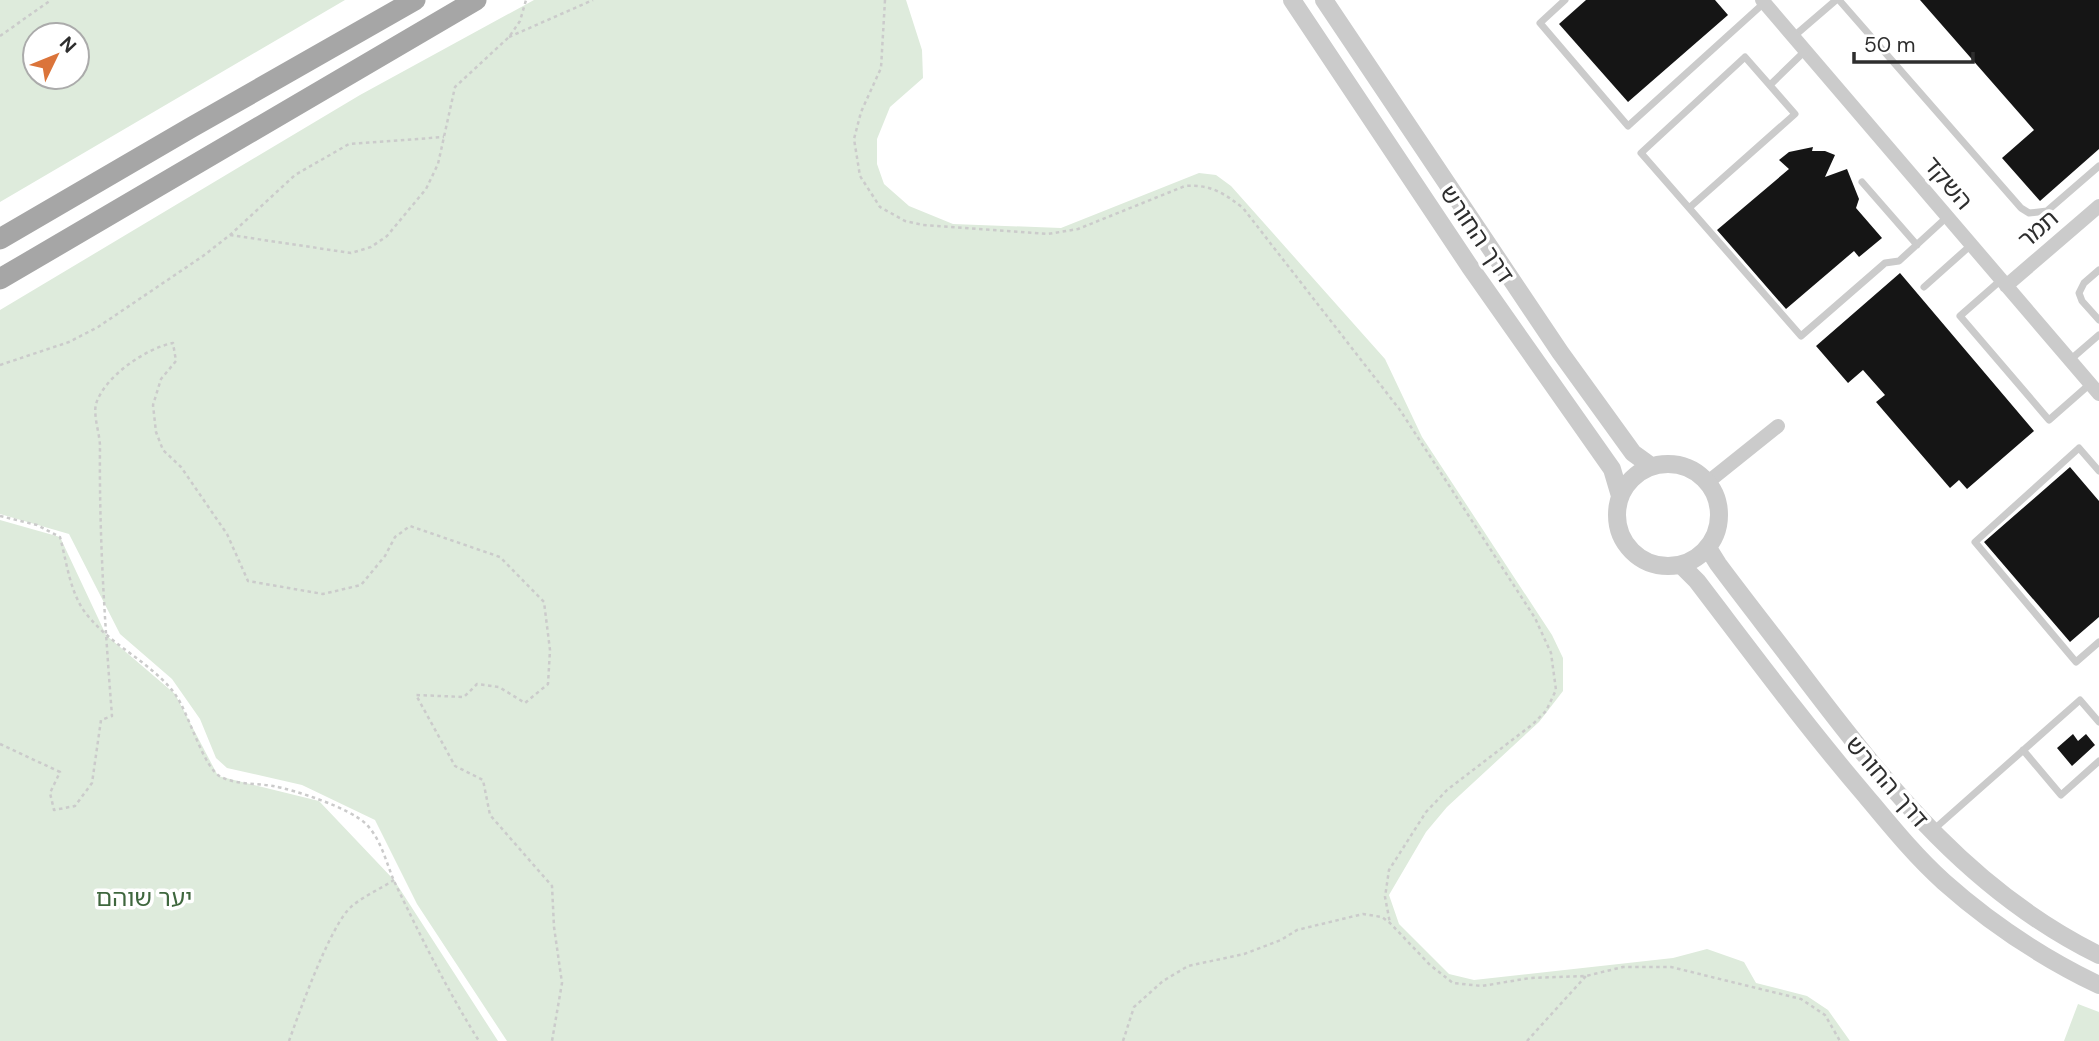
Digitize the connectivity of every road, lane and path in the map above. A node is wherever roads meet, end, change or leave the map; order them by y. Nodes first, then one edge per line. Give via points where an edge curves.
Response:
1 (51, 0) edge
2 (415, 0) edge
3 (476, 0) edge
4 (526, 0) edge
5 (593, 0) edge
6 (885, 0) edge
7 (1292, 0) edge
8 (1324, 0) edge
9 (1565, 0) edge
10 (1837, 0) edge
11 (1764, 1) edge
12 (0, 36) edge
13 (509, 37) junction
14 (1793, 37) junction
15 (1805, 51) junction
16 (1770, 85) junction
17 (444, 137) junction
18 (2099, 166) edge
19 (1862, 182) dead end
20 (2099, 206) edge
21 (1689, 208) junction
22 (1947, 216) junction
23 (230, 235) junction
24 (0, 239) edge
25 (1917, 245) junction
26 (1971, 245) junction
27 (2099, 270) edge
28 (0, 279) edge
29 (2003, 283) junction
30 (1924, 288) dead end
31 (2099, 320) edge
32 (2099, 335) edge
33 (2070, 360) junction
34 (0, 365) edge
35 (2094, 389) edge
36 (1778, 426) dead end
37 (1651, 466) junction
38 (2099, 471) edge
39 (1708, 482) junction
40 (1620, 496) junction
41 (0, 516) edge
42 (1708, 548) junction
43 (1681, 565) junction
44 (106, 635) junction
45 (2099, 642) edge
46 (2099, 722) edge
47 (0, 744) edge
48 (2023, 751) junction
49 (2099, 761) edge
50 (1932, 831) junction
51 (394, 880) junction
52 (1390, 923) junction
53 (2099, 956) edge
54 (1586, 976) junction
55 (2099, 985) edge
56 (289, 1041) edge
57 (478, 1041) edge
58 (552, 1041) edge
59 (1123, 1041) edge
60 (1527, 1041) edge
61 (1840, 1041) edge

1 - 12 path
2 - 24 main road
3 - 28 main road
4 - 13 path
5 - 13 path
6 - 52 path via 881,68 854,139 859,176 880,207 923,225 1048,234 1078,229 1185,186 1201,184 1223,192 1243,208 1400,410 1535,618 1551,653 1556,690 1533,724 1447,790 1426,812 1390,870 1385,897
7 - 40 street, דרך החורש via 1612,469
8 - 37 street, דרך החורש via 1560,352 1633,453
9 - 11 lane via 1540,23 1628,126
10 - 14 lane
10 - 18 lane via 2021,208 2029,213 2047,211
11 - 14 street, השקד
13 - 17 path via 455,87
14 - 15 street, השקד
15 - 16 lane
15 - 22 street, השקד
16 - 21 lane via 1795,114
16 - 21 lane via 1745,57 1641,153
17 - 23 path via 349,144 295,175
17 - 23 path via 426,189 387,236 371,247 351,253
19 - 25 lane
20 - 29 street, תמר
21 - 25 lane via 1801,336 1885,263 1899,261
22 - 25 lane
22 - 26 street, השקד
23 - 34 path via 98,327 69,342
26 - 29 street, השקד
26 - 30 lane
27 - 31 lane via 2079,293
29 - 33 street, השקד
29 - 35 lane via 1960,316 2040,410 2049,420
32 - 33 lane
33 - 35 street, השקד
36 - 39 street
37 - 39 street via 1682,465
37 - 40 street via 1627,482
38 - 45 lane via 2079,448 1975,542 2076,662
39 - 42 street via 1720,515
40 - 43 street via 1616,511 1624,543 1649,563
41 - 44 path via 37,525 60,537 74,590 86,615
42 - 43 street
42 - 50 street, דרך החורש via 1851,739
43 - 55 street, דרך החורש via 1831,755 1942,880 2025,943
44 - 47 path via 112,716 102,720 92,783 75,806 54,810 51,793 60,772
44 - 51 path via 150,667 175,694 218,776 298,793 350,814 365,823 376,838
44 - 58 path via 95,406 112,377 158,345 173,343 176,361 161,379 153,405 156,432 163,450 181,467 227,534 248,581 323,594 360,585 395,537 410,526 500,557 544,602 550,650 548,684 525,704 499,687 477,684 464,697 416,695 454,765 483,780 490,815 552,886 562,983
46 - 48 lane via 2080,701
48 - 49 lane via 2061,795
48 - 50 lane
50 - 53 street, דרך החורש via 1992,888
51 - 56 path via 351,907 341,920
51 - 57 path
52 - 54 path via 1453,983 1482,986
52 - 59 path via 1363,914 1297,930 1244,954 1188,966 1134,1007
54 - 60 path
54 - 61 path via 1623,967 1671,968 1801,999 1825,1015

